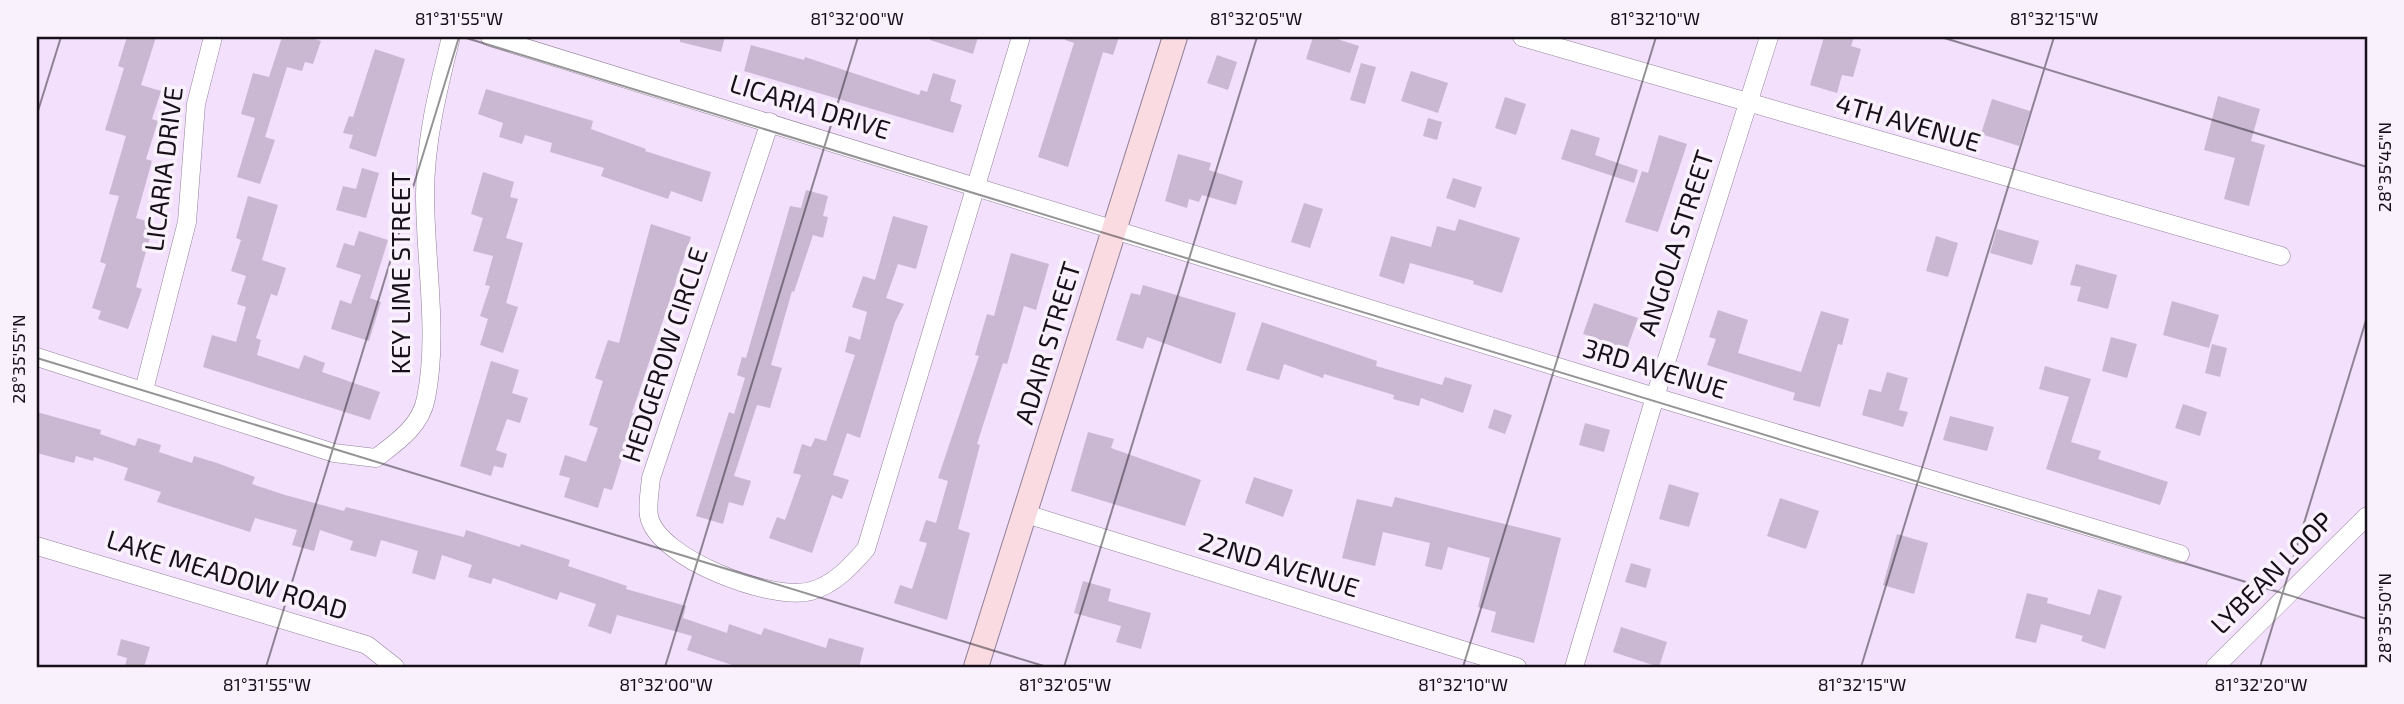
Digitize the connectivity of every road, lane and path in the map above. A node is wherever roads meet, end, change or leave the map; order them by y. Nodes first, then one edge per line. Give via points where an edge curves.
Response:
1 (213, 37) edge
2 (451, 37) edge
3 (489, 37) edge
4 (1021, 37) edge
5 (1175, 37) edge
6 (1522, 37) edge
7 (1769, 37) edge
8 (1748, 104) junction
9 (770, 122) junction
10 (977, 186) junction
11 (1115, 230) junction
12 (2281, 256) dead end
13 (37, 357) edge
14 (144, 390) junction
15 (1655, 397) junction
16 (1026, 514) junction
17 (2367, 516) edge
18 (37, 546) edge
19 (2180, 554) dead end
20 (395, 667) edge
21 (976, 667) edge
22 (1517, 667) edge
23 (1574, 667) edge
24 (2215, 667) edge

1 - 14 street, LICARIA DRIVE via 196,104 187,222
2 - 14 street, KEY LIME STREET via 432,115 425,194 431,318 426,400 408,434 376,458 334,453
3 - 9 street, LICARIA DRIVE
4 - 10 street, HEDGEROW CIRCLE
5 - 11 street, ADAIR STREET
6 - 8 street, 4TH AVENUE
7 - 8 street, ANGOLA STREET
8 - 12 street, 4TH AVENUE
8 - 15 street, ANGOLA STREET
9 - 10 street, LICARIA DRIVE
9 - 10 street, HEDGEROW CIRCLE via 651,478 649,517 665,544 698,566 786,593 811,591 844,574 866,549
10 - 11 street, LICARIA DRIVE
11 - 15 street, 3RD AVENUE
11 - 16 street, ADAIR STREET
13 - 14 street, KEY LIME STREET
15 - 19 street, 3RD AVENUE
15 - 23 street, ANGOLA STREET
16 - 21 street, ADAIR STREET
16 - 22 street, 22ND AVENUE
17 - 24 street, LYBEAN LOOP
18 - 20 street, LAKE MEADOW ROAD via 366,645

